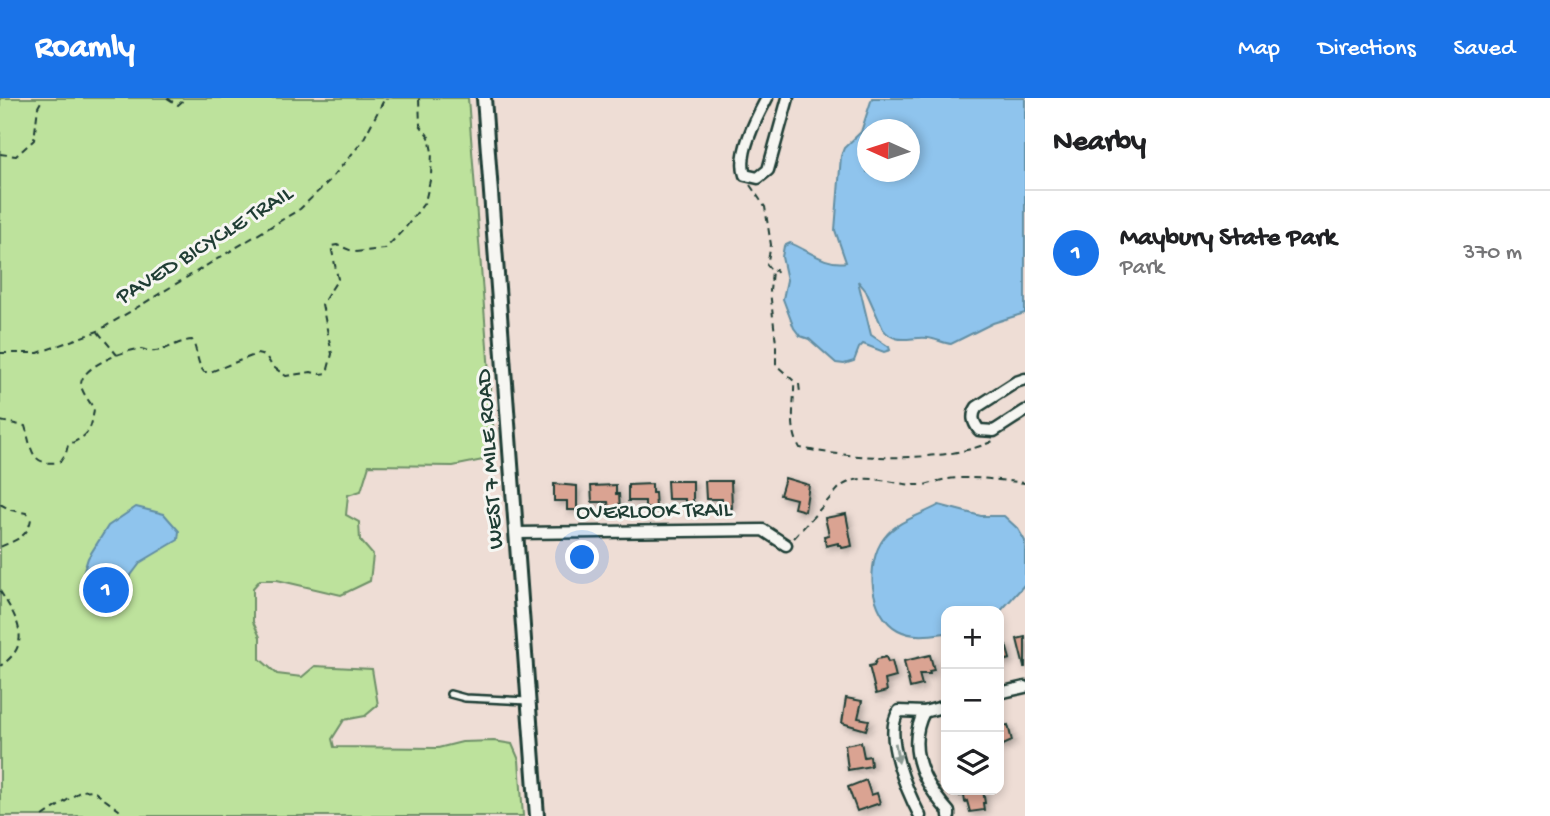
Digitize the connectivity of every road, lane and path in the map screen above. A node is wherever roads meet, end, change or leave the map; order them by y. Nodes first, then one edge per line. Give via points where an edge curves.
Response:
1 (43, 98) edge
2 (167, 98) edge
3 (186, 98) edge
4 (390, 98) edge
5 (419, 98) edge
6 (484, 98) edge
7 (767, 98) edge
8 (788, 98) edge
9 (385, 100) edge
10 (0, 155) edge
11 (756, 194) dead end
12 (772, 271) junction
13 (778, 273) dead end
14 (98, 331) junction
15 (0, 353) edge
16 (118, 356) junction
17 (1025, 379) edge
18 (799, 384) dead end
19 (800, 388) junction
20 (794, 389) junction
21 (800, 393) dead end
22 (1025, 411) edge
23 (0, 421) edge
24 (998, 438) dead end
25 (1025, 483) edge
26 (0, 504) edge
27 (518, 534) junction
28 (786, 545) joint
29 (0, 547) edge
30 (0, 591) edge
31 (0, 666) edge
32 (1025, 687) edge
33 (1004, 692) edge
34 (450, 694) dead end
35 (529, 701) junction
36 (941, 707) edge
37 (924, 712) junction
38 (43, 816) edge
39 (122, 816) edge
40 (537, 816) edge
41 (920, 816) edge
42 (949, 816) edge

1 - 10 path via 34,139 16,156
2 - 3 path via 178,105
4 - 9 path, PAVED BICYCLE TRAIL
5 - 16 path via 420,125 432,152 425,202 385,249 355,252 331,246 338,279 322,304 332,354 327,373 286,376 262,354 204,372 192,340 155,352 139,349
6 - 27 street, WEST 7 MILE ROAD
7 - 8 street via 742,159 745,175 751,177 758,178 768,170
9 - 14 path, PAVED BICYCLE TRAIL via 362,142 300,209
11 - 12 path via 765,207 771,245 767,265
12 - 13 path
12 - 20 path via 776,365 794,382
14 - 15 path, PAVED BICYCLE TRAIL via 38,353
14 - 16 path
16 - 23 path via 82,377 81,388 94,409 92,425 86,437 68,445 60,462 40,461 31,449 25,426
17 - 22 street via 977,407 973,422 979,430 994,431
18 - 19 path
19 - 20 path
19 - 21 path
20 - 24 path via 791,405 800,448 851,457 930,456 965,451
25 - 28 path via 849,481
26 - 29 path via 31,519 22,538
27 - 28 street, OVERLOOK TRAIL via 763,530
27 - 35 street, WEST 7 MILE ROAD
30 - 31 path via 20,633 12,658
32 - 33 street
34 - 35 lane
35 - 40 street, WEST 7 MILE ROAD
36 - 37 street
37 -> 41 street via 899,712 894,726 898,760
37 - 42 street via 917,730 917,751 925,781
38 - 39 path via 81,791 92,790

